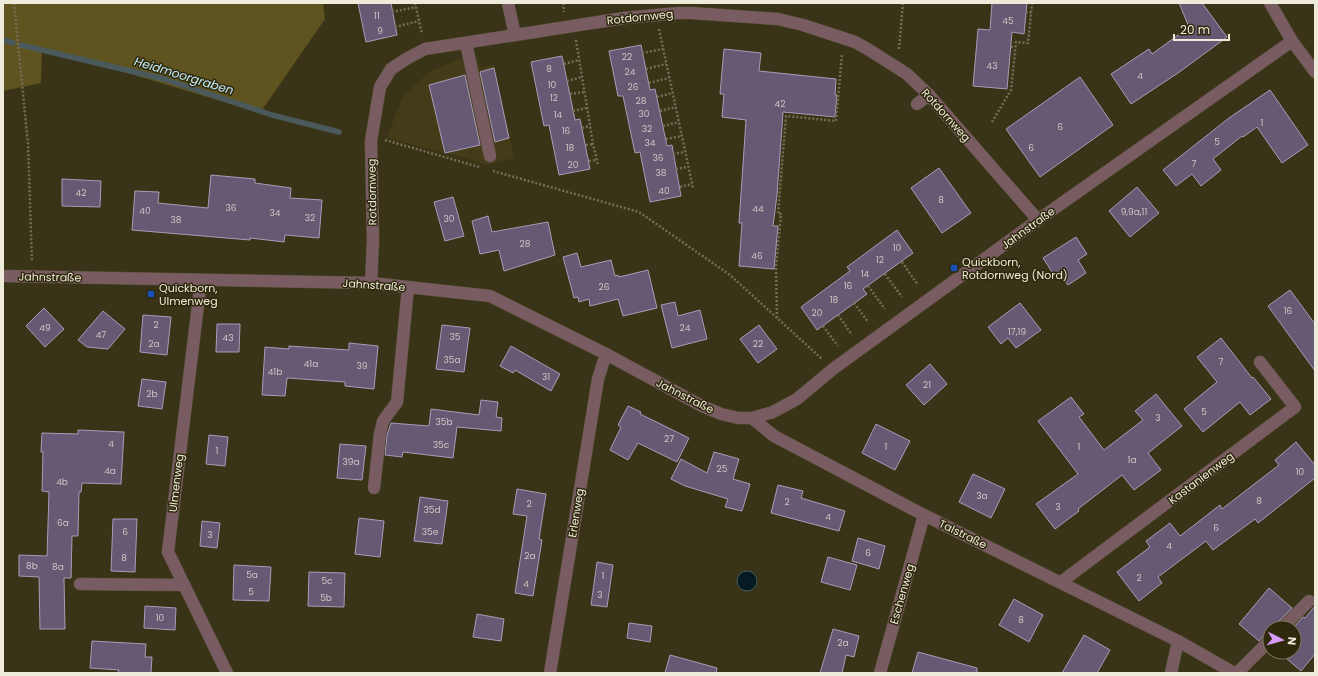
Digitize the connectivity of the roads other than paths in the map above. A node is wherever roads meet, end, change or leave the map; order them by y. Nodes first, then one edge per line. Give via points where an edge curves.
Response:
1 (508, 3) edge
2 (1270, 3) edge
3 (515, 35) junction
4 (1292, 41) junction
5 (466, 43) junction
6 (1315, 72) edge
7 (929, 95) junction
8 (917, 104) dead end
9 (490, 156) dead end
10 (1038, 220) junction
11 (3, 276) edge
12 (201, 280) junction
13 (371, 283) junction
14 (408, 287) junction
15 (606, 354) junction
16 (1260, 362) dead end
17 (752, 418) junction
18 (374, 488) dead end
19 (924, 515) junction
20 (1061, 582) junction
21 (80, 584) dead end
22 (184, 585) junction
23 (1309, 601) dead end
24 (1290, 620) edge
25 (1178, 641) junction
26 (1262, 648) edge
27 (227, 673) edge
28 (550, 673) edge
29 (880, 673) edge
30 (1171, 673) edge
31 (1234, 673) edge
32 (1237, 673) edge

1 - 3 street
2 - 4 street
3 - 5 street, Rotdornweg
3 - 7 street, Rotdornweg via 624,18 678,13 778,19 855,42 907,74
4 - 6 street
4 - 10 street, Jahnstraße
5 - 9 street via 485,108
5 - 13 street, Rotdornweg via 425,49 391,69 380,87 372,137
7 - 8 street
7 - 10 street, Rotdornweg
10 - 17 street, Jahnstraße via 833,369 797,399 773,412
11 - 12 street, Jahnstraße
12 - 13 street, Jahnstraße
12 - 22 street, Ulmenweg via 168,552
13 - 14 street, Jahnstraße
14 - 15 street, Jahnstraße via 490,296
14 - 18 street via 397,402 383,422
15 - 17 street, Jahnstraße via 702,406 738,418
15 - 28 street, Erlenweg via 598,379
16 - 20 street, Kastanienweg via 1295,407
17 - 19 street, Talstraße via 774,436
19 - 20 street, Talstraße
19 - 29 street, Eschenweg
20 - 25 street, Talstraße
21 - 22 street
22 - 27 street, Ulmenweg
23 - 24 street
25 - 30 street
25 - 31 street, Talstraße
26 - 32 street

